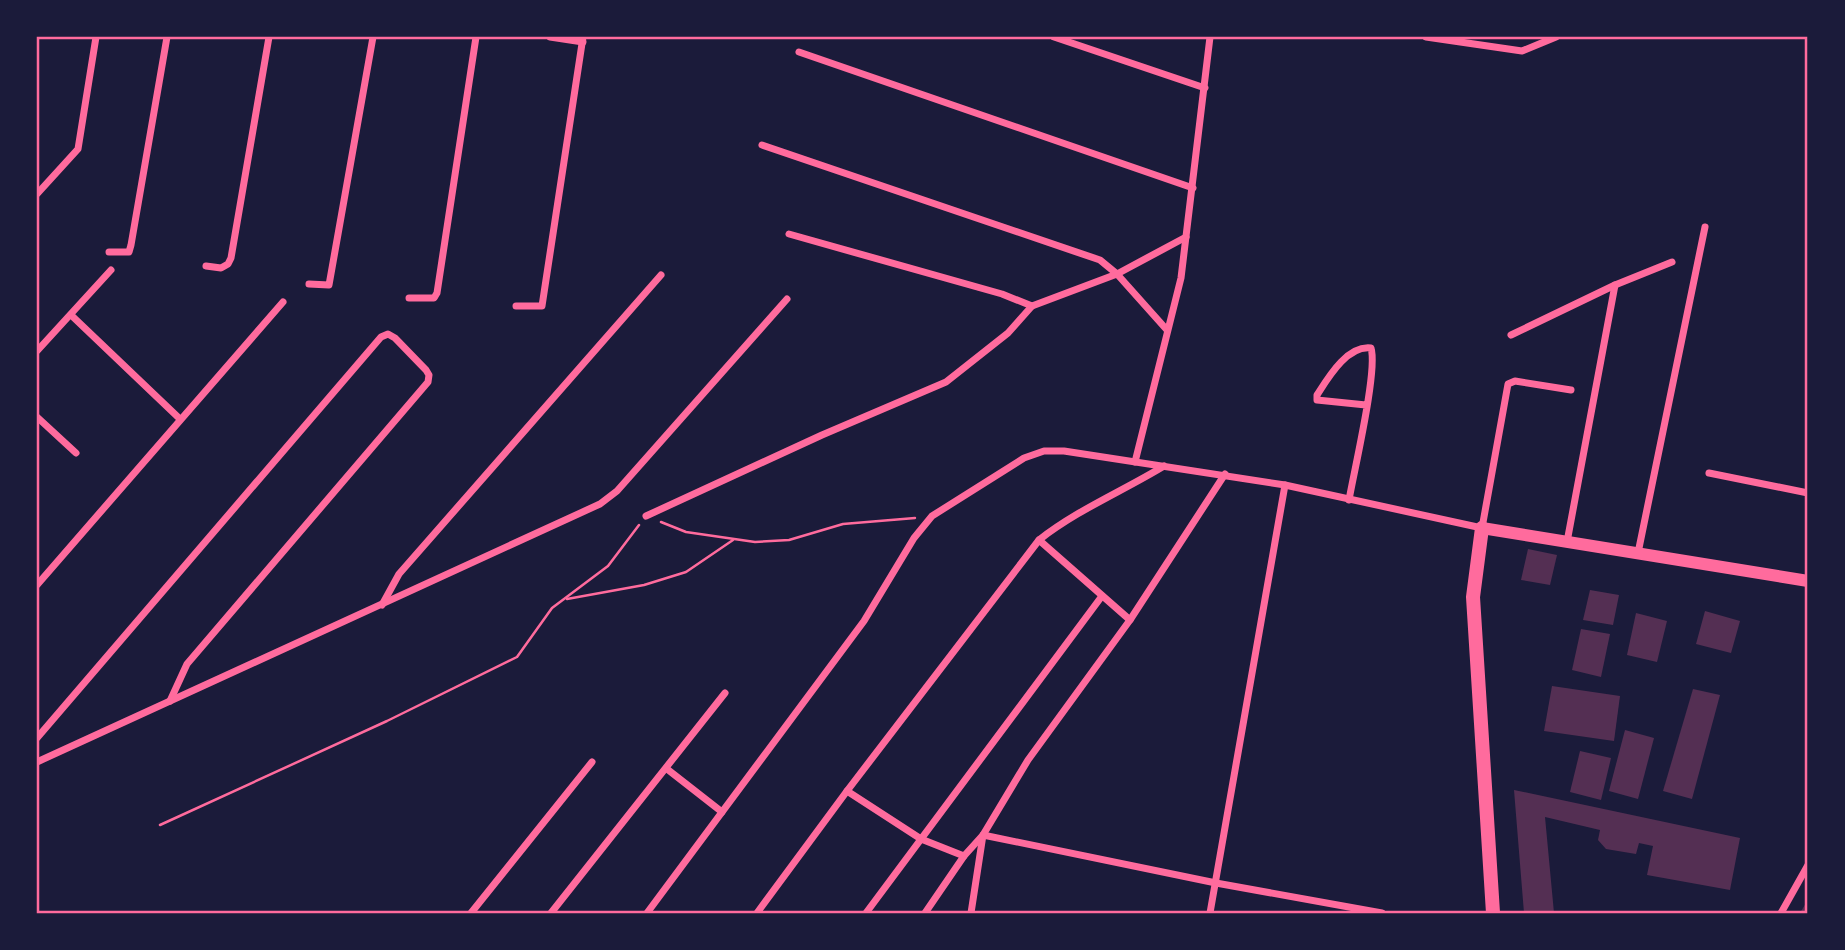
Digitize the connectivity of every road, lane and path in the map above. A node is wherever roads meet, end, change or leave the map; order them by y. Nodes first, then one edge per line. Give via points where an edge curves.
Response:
1 (96, 37) edge
2 (167, 37) edge
3 (269, 37) edge
4 (373, 37) edge
5 (476, 37) edge
6 (550, 37) edge
7 (1054, 37) edge
8 (1210, 37) edge
9 (1426, 37) edge
10 (1556, 37) edge
11 (583, 39) edge
12 (799, 52) dead end
13 (1205, 88) junction
14 (762, 145) dead end
15 (1193, 188) junction
16 (37, 194) edge
17 (1705, 227) dead end
18 (789, 234) dead end
19 (1186, 237) junction
20 (108, 252) dead end
21 (1672, 261) dead end
22 (206, 266) dead end
23 (111, 270) dead end
24 (1117, 274) junction
25 (661, 275) dead end
26 (309, 284) dead end
27 (1615, 285) junction
28 (409, 298) dead end
29 (787, 299) dead end
30 (283, 302) dead end
31 (516, 306) dead end
32 (1032, 306) junction
33 (71, 315) junction
34 (1167, 330) junction
35 (1511, 335) dead end
36 (37, 351) edge
37 (1572, 390) dead end
38 (1366, 405) junction
39 (37, 417) edge
40 (180, 419) junction
41 (76, 453) dead end
42 (1135, 462) junction
43 (1164, 465) junction
44 (1709, 473) dead end
45 (1225, 474) junction
46 (1285, 485) junction
47 (1808, 494) edge
48 (1349, 500) junction
49 (646, 516) junction
50 (932, 516) junction
51 (1482, 528) junction
52 (734, 539) junction
53 (1039, 540) junction
54 (1567, 542) junction
55 (1638, 553) junction
56 (1808, 581) edge
57 (37, 585) edge
58 (1102, 596) junction
59 (563, 599) junction
60 (382, 605) junction
61 (1130, 620) junction
62 (725, 693) dead end
63 (170, 701) junction
64 (37, 738) edge
65 (37, 762) edge
66 (592, 762) dead end
67 (667, 769) junction
68 (847, 791) junction
69 (722, 812) junction
70 (159, 825) dead end
71 (983, 835) junction
72 (922, 839) junction
73 (964, 856) junction
74 (1808, 865) edge
75 (1216, 883) junction
76 (471, 913) edge
77 (551, 913) edge
78 (647, 913) edge
79 (757, 913) edge
80 (866, 913) edge
81 (925, 913) edge
82 (971, 913) edge
83 (1210, 913) edge
84 (1382, 913) edge
85 (1493, 913) edge
86 (1781, 913) edge

1 - 16 street via 78,149
2 - 20 street via 131,245 129,252
3 - 22 street via 231,258 221,268
4 - 26 street via 329,285
5 - 28 street via 437,293 429,300
6 - 11 street
7 - 13 street
8 - 13 street
9 - 10 street via 1522,51
11 - 31 street via 542,306
12 - 15 street
13 - 15 street
14 - 24 street via 1100,260
15 - 19 street
17 - 55 street
18 - 32 street
19 - 24 street
19 - 34 street
21 - 27 street
23 - 33 street
24 - 32 street
24 - 34 street
25 - 60 street via 399,574
27 - 35 street
27 - 54 street
29 - 60 street via 617,491 600,504
30 - 40 street
32 - 49 street via 1008,333 946,382
33 - 36 street
33 - 40 street
34 - 42 street
37 - 51 street via 1515,381 1508,384
38 - 38 street via 1373,356 1371,348 1364,347 1337,364 1317,400
38 - 48 street
39 - 41 street
40 - 57 street
42 - 43 street
42 - 50 street via 1044,451 1024,458
43 - 45 street
43 - 53 street via 1060,523
44 - 47 street
45 - 46 street
45 - 61 street
46 - 48 street
46 - 75 street
48 - 51 street
49 - 52 path via 685,533
49 - 59 path via 608,566
50 - 52 path via 843,524 789,540
50 - 69 street via 864,621
51 - 54 street
51 - 85 main road via 1473,597
52 - 59 path via 685,572
53 - 58 street
53 - 68 street
54 - 55 street
55 - 56 street
58 - 61 street
58 - 72 street
59 - 70 path via 517,657 387,722
60 - 63 street
61 - 71 street via 1028,760
62 - 67 street
63 - 64 street via 187,664 428,382 429,375 395,338 381,337
63 - 65 street
66 - 76 street
67 - 69 street
67 - 77 street
68 - 72 street
68 - 79 street
69 - 78 street
71 - 73 street
71 - 75 street
71 - 82 street
72 - 73 street
72 - 80 street
73 - 81 street
74 - 86 street
75 - 83 street
75 - 84 street

